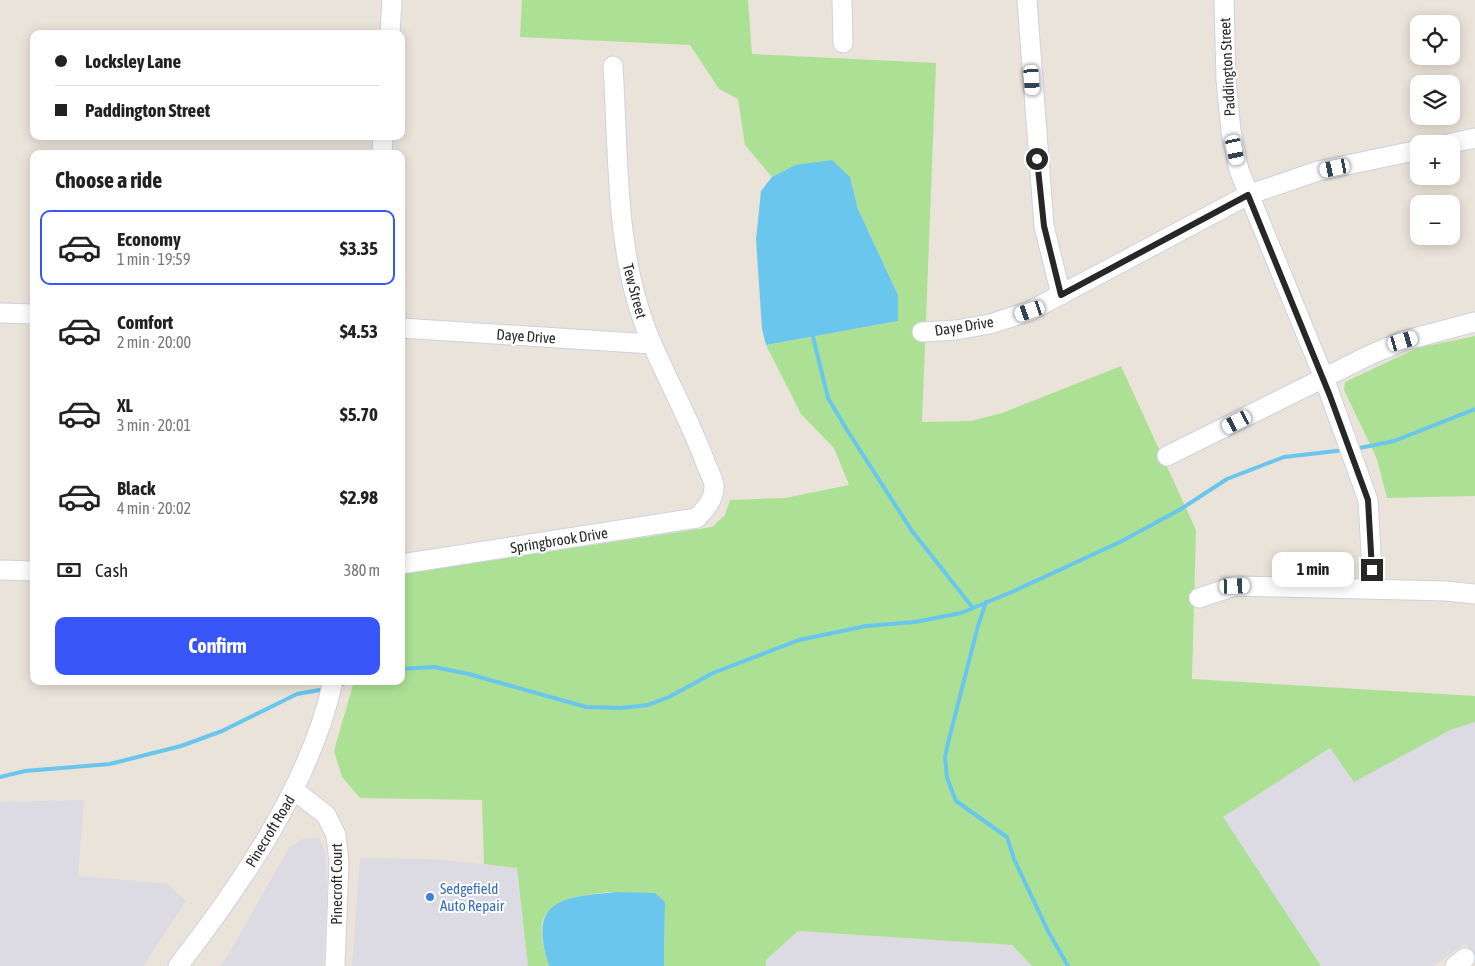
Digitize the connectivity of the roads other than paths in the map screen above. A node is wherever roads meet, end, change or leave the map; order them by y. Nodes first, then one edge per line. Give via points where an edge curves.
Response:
1 (392, 0) edge
2 (842, 0) edge
3 (1027, 0) edge
4 (1224, 0) edge
5 (390, 30) edge
6 (843, 43) dead end
7 (613, 66) dead end
8 (1475, 138) edge
9 (1460, 141) edge
10 (1410, 152) edge
11 (1248, 195) junction
12 (1061, 295) junction
13 (0, 313) edge
14 (30, 314) edge
15 (1475, 322) edge
16 (405, 328) edge
17 (922, 332) dead end
18 (652, 344) junction
19 (1324, 378) junction
20 (1167, 456) dead end
21 (711, 503) joint
22 (405, 563) edge
23 (0, 570) edge
24 (30, 571) edge
25 (1373, 588) junction
26 (1475, 594) edge
27 (1200, 598) dead end
28 (332, 685) edge
29 (294, 790) junction
30 (178, 966) edge
31 (335, 966) edge

1 - 5 street
2 - 6 street
3 - 12 street via 1043,217
4 - 11 street, Paddington Street via 1231,131
7 - 18 street, Tew Street via 627,268
8 - 9 street
10 - 11 street, Daye Drive via 1318,171
11 - 12 street, Daye Drive
11 - 19 street, Paddington Street
12 - 17 street, Daye Drive via 1030,311 990,324
13 - 14 street
15 - 19 street via 1403,341
16 - 18 street, Daye Drive
18 - 21 street, Tew Street via 714,485
19 - 20 street
19 - 25 street, Paddington Street via 1368,500
21 - 22 street, Springbrook Drive via 697,518
23 - 24 street
25 - 26 street
25 - 27 street via 1235,586
28 - 29 street, Pinecroft Road
29 - 30 street, Pinecroft Road via 253,860
29 - 31 street, Pinecroft Court via 326,815 336,835 339,862

